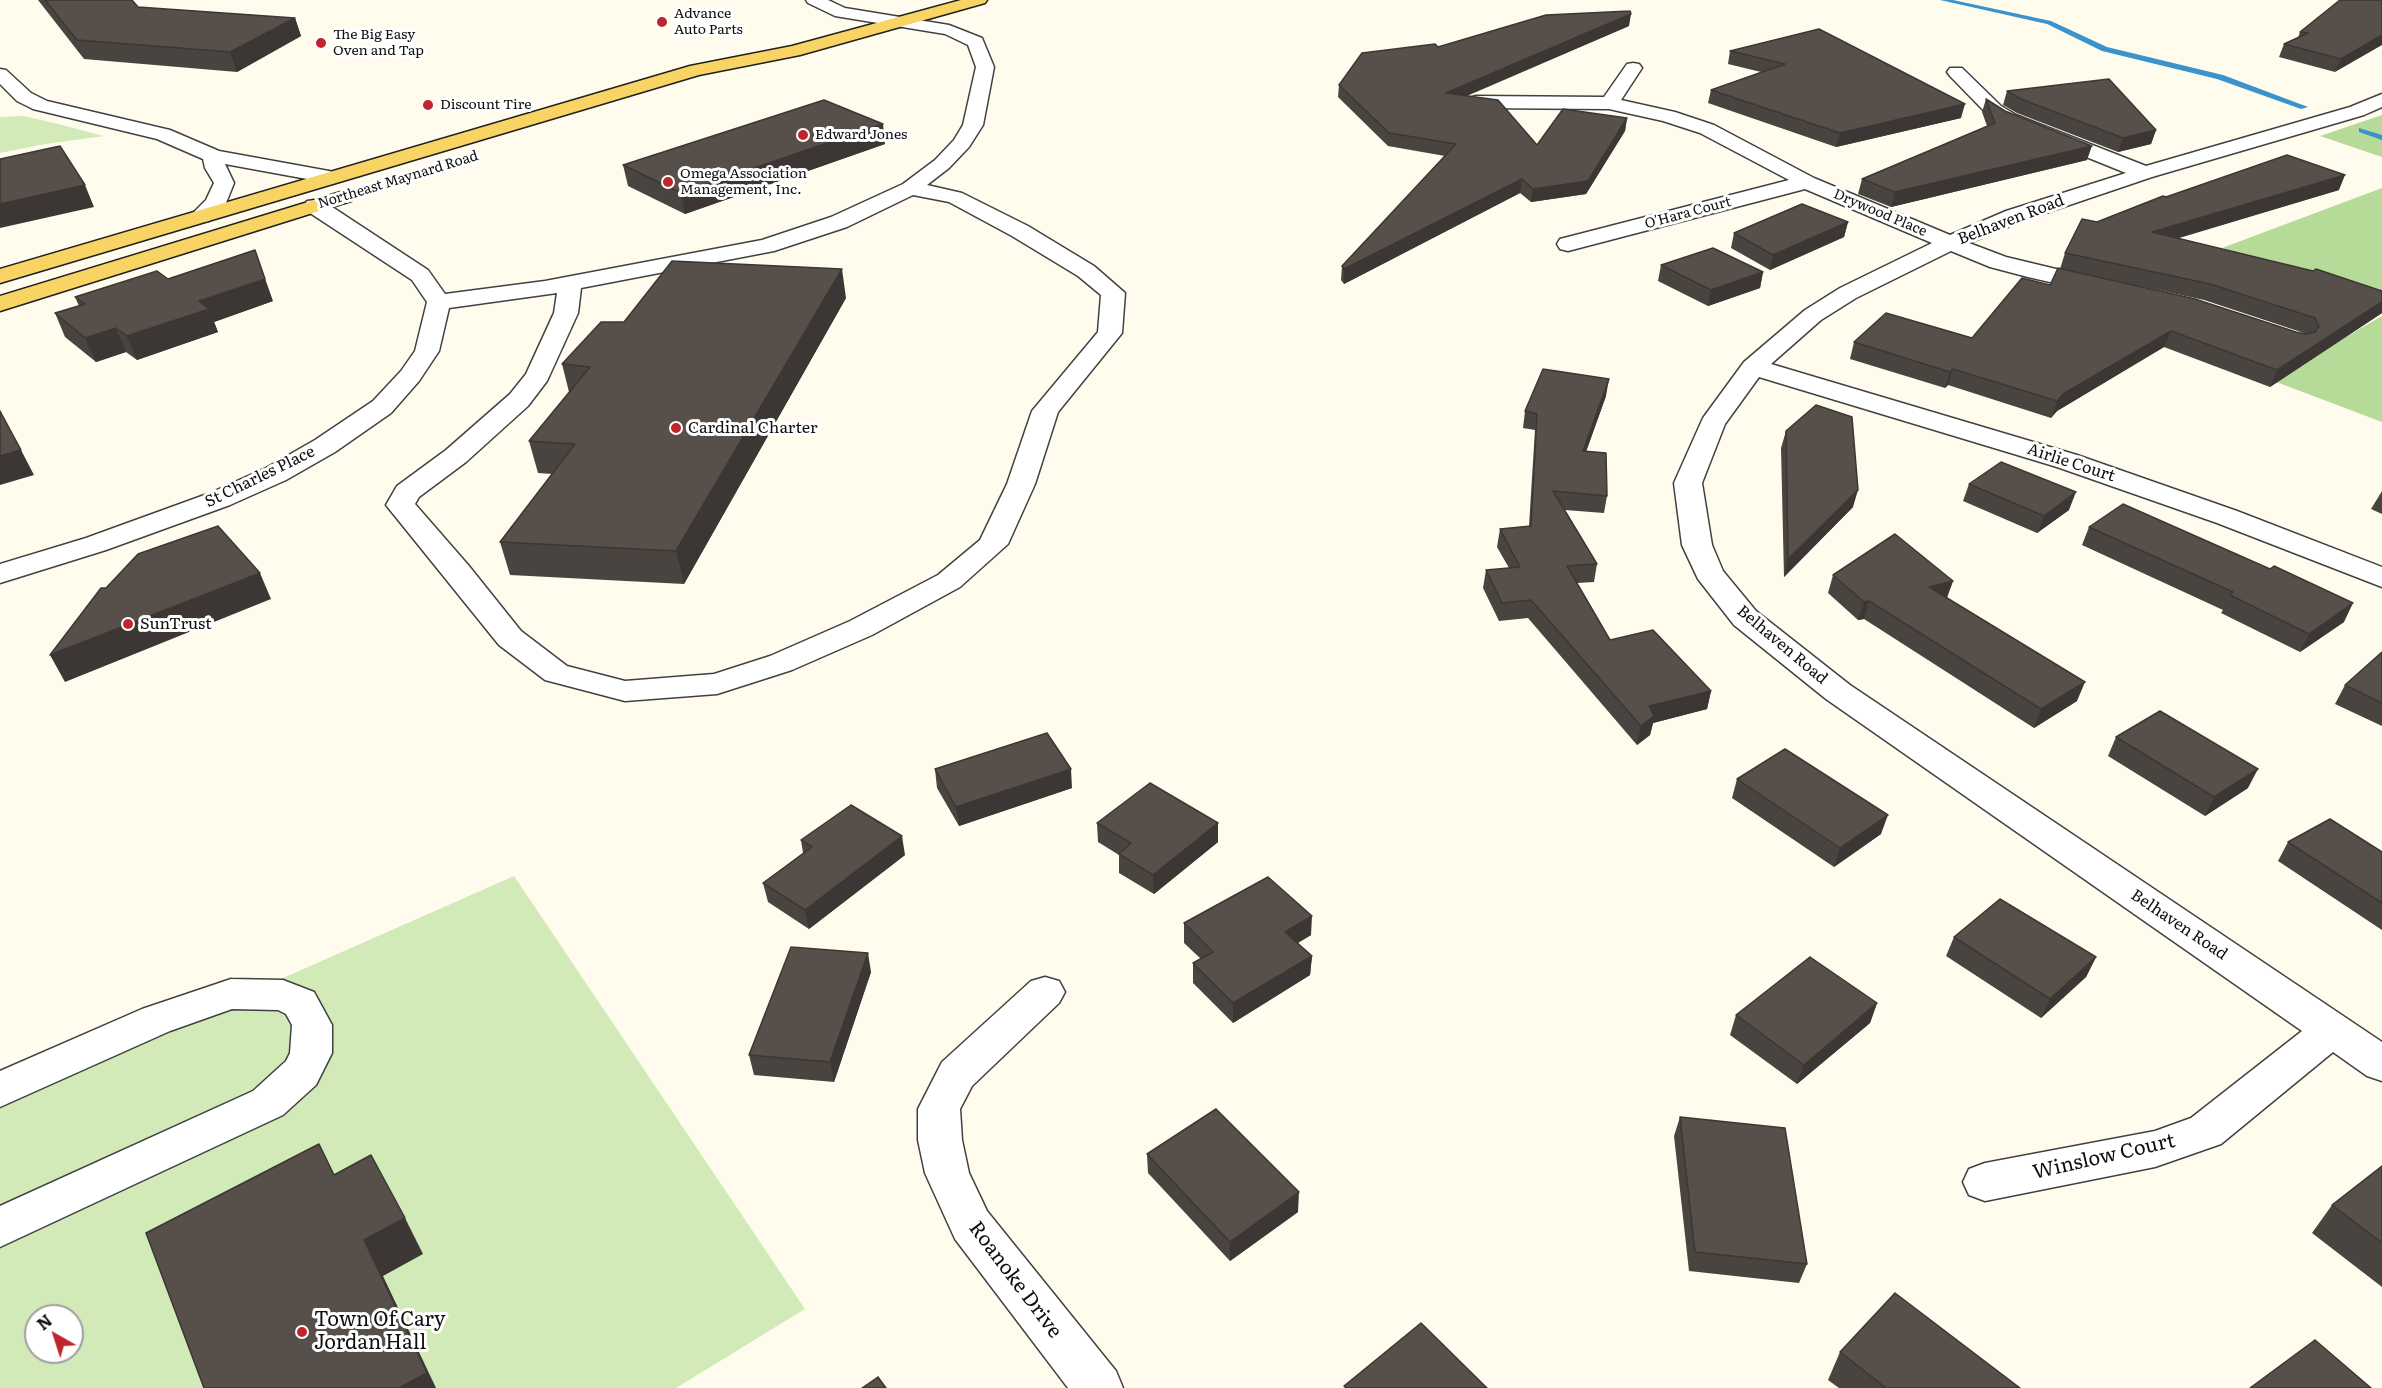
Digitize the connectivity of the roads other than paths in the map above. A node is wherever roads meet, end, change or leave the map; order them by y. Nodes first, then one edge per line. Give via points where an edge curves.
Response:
1 (814, 0) edge
2 (979, 0) edge
3 (880, 1) edge
4 (900, 21) junction
5 (794, 51) junction
6 (981, 56) junction
7 (1633, 68) dead end
8 (1956, 72) dead end
9 (0, 74) edge
10 (2382, 100) edge
11 (1476, 102) edge
12 (1609, 103) junction
13 (563, 130) dead end
14 (213, 156) junction
15 (2145, 173) junction
16 (329, 177) junction
17 (1807, 182) junction
18 (910, 188) junction
19 (360, 192) dead end
20 (315, 206) junction
21 (201, 216) junction
22 (1950, 243) junction
23 (1568, 244) dead end
24 (0, 276) edge
25 (570, 284) junction
26 (2116, 290) edge
27 (439, 302) junction
28 (0, 304) edge
29 (1753, 367) junction
30 (0, 574) edge
31 (2382, 578) edge
32 (1045, 992) dead end
33 (2332, 1030) junction
34 (2382, 1064) edge
35 (0, 1090) edge
36 (1984, 1182) dead end
37 (0, 1227) edge
38 (1098, 1388) edge

1 - 4 street via 841,12
2 - 4 main road, Northeast Maynard Road
3 - 4 street
4 - 5 main road, Northeast Maynard Road
4 - 6 street via 920,38
4 - 6 street via 949,30 976,42
5 - 13 main road, Northeast Maynard Road via 721,82
5 - 16 main road, Northeast Maynard Road via 696,70
6 - 18 street via 985,67 972,125 962,143 942,164
7 - 12 street
8 - 15 street via 1994,110 2009,119
9 - 14 street via 24,97 40,105 164,134
10 - 15 street, Belhaven Road via 2357,111
11 - 12 street, Drywood Place
12 - 17 street, Drywood Place via 1707,129
14 - 16 street
14 - 21 street via 224,183 214,203
15 - 22 street, Belhaven Road via 2023,213
16 - 21 main road, Northeast Maynard Road
17 - 22 street, Drywood Place
17 - 23 street, O'Hara Court
18 - 25 street via 839,222 775,243
18 - 25 street via 955,196 1086,271 1113,293 1110,333 1045,411 1021,484 993,544 949,581 861,628 781,663 717,684 625,691 556,673 510,638 400,505 407,492 456,456 519,400 538,376 566,313
19 - 20 main road, Northeast Maynard Road
20 - 27 street via 420,275
20 - 28 main road, Northeast Maynard Road
21 - 24 main road, Northeast Maynard Road
22 - 26 street, Drywood Place via 1998,262
22 - 29 street, Belhaven Road via 1848,293 1813,315
25 - 27 street
27 - 30 street, St Charles Place via 427,351 410,376 382,406 325,446 220,499
29 - 31 street, Airlie Court via 2067,461
29 - 33 street, Belhaven Road via 1712,424 1688,483 1697,545 1709,573 1745,618 1838,692
32 - 38 street, Roanoke Drive via 957,1074 939,1109 940,1140 947,1173 971,1225
33 - 34 street, Belhaven Road
33 - 36 street, Winslow Court via 2206,1131 2155,1149
35 - 37 street via 156,1020 231,994 283,995 300,1003 312,1025 311,1053 301,1073 268,1103

